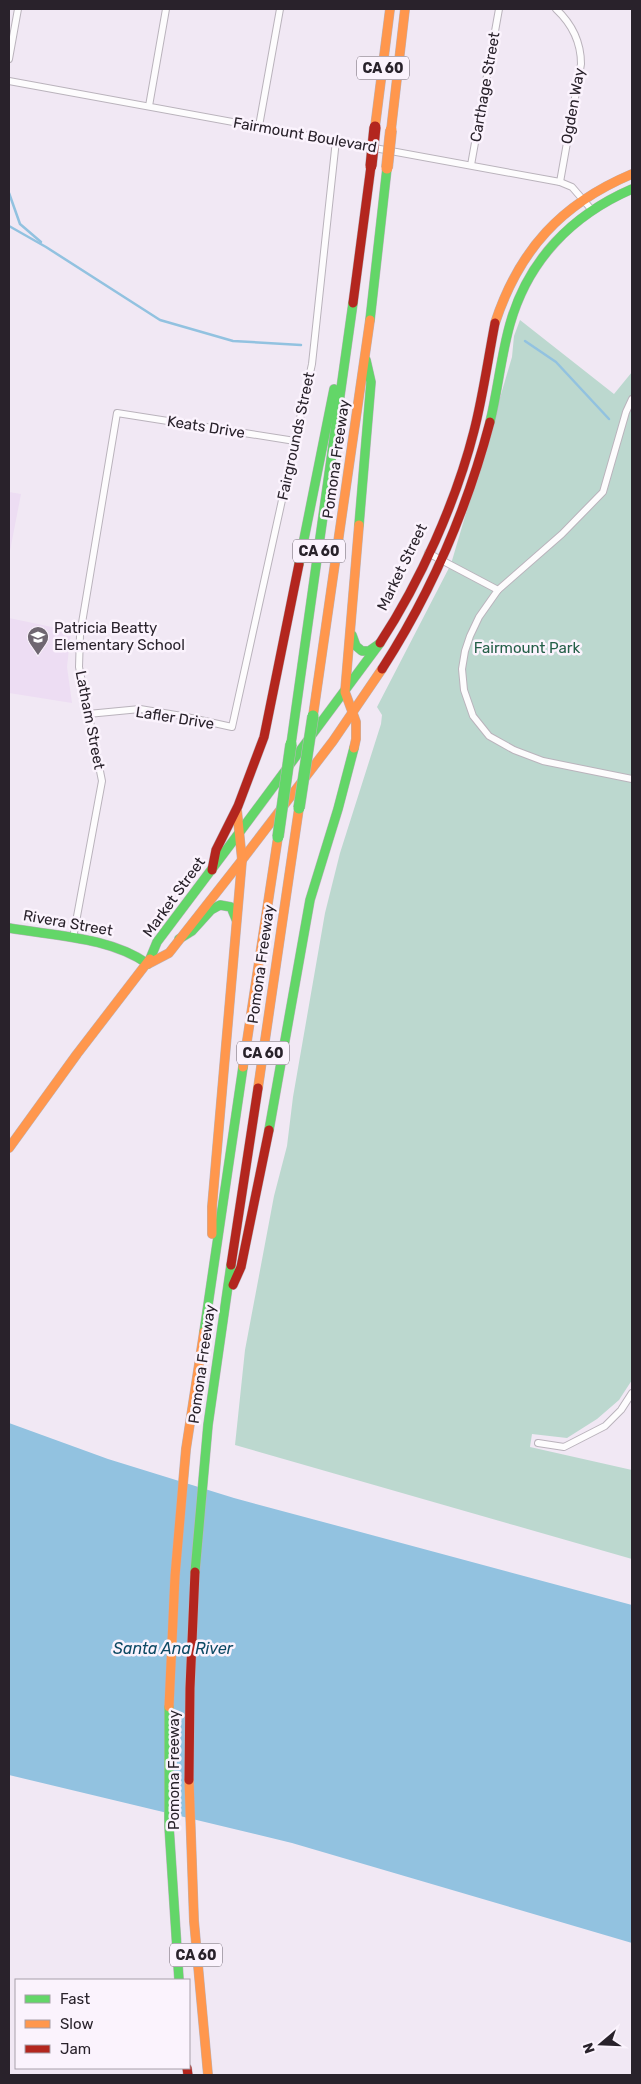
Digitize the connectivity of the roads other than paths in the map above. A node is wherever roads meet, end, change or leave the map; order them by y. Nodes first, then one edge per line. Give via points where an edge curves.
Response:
1 (18, 9) edge
2 (166, 9) edge
3 (280, 9) edge
4 (390, 9) edge
5 (406, 9) edge
6 (499, 9) edge
7 (556, 9) edge
8 (9, 59) edge
9 (9, 81) edge
10 (149, 106) junction
11 (259, 126) junction
12 (336, 140) junction
13 (471, 165) junction
14 (632, 174) edge
15 (560, 182) junction
16 (632, 189) edge
17 (582, 199) junction
18 (591, 209) junction
19 (346, 359) junction
20 (366, 360) junction
21 (632, 399) edge
22 (117, 413) joint
23 (295, 441) junction
24 (428, 553) junction
25 (440, 559) junction
26 (498, 590) junction
27 (351, 629) junction
28 (379, 644) junction
29 (345, 692) junction
30 (88, 714) junction
31 (352, 714) junction
32 (232, 727) joint
33 (632, 778) edge
34 (238, 806) junction
35 (239, 833) junction
36 (242, 860) junction
37 (212, 870) junction
38 (236, 919) junction
39 (9, 928) edge
40 (73, 938) junction
41 (179, 940) junction
42 (148, 964) junction
43 (9, 1148) edge
44 (210, 1289) junction
45 (227, 1298) junction
46 (632, 1393) edge
47 (538, 1443) dead end
48 (179, 1979) edge
49 (208, 2075) edge

1 - 8 street
2 - 10 street
3 - 11 street
4 - 19 main road, Pomona Freeway / CA 60, bridge
5 - 20 main road, Pomona Freeway / CA 60, bridge
6 - 13 street, Carthage Street
7 - 15 street, Ogden Way via 576,35 581,55
9 - 10 street, Fairmount Boulevard
10 - 11 street, Fairmount Boulevard
11 - 12 street, Fairmount Boulevard
12 - 13 street, Fairmount Boulevard
12 - 23 street, Fairgrounds Street via 317,329
13 - 15 street, Fairmount Boulevard
14 - 17 main road, Market Street
15 - 17 street, Fairmount Boulevard via 572,187
16 - 18 main road, Market Street
17 - 18 street, Fairmount Boulevard
17 - 24 main road, Market Street via 559,216 534,246 504,297 495,323 468,454
18 - 25 main road, Market Street via 554,242 523,288 511,318 479,460
19 - 34 main road via 336,379 264,737
19 - 44 main road, Pomona Freeway / CA 60, bridge
20 - 27 main road via 371,382
20 - 45 main road, Pomona Freeway / CA 60, bridge
21 - 26 street via 603,492 562,534
22 - 23 street, Keats Drive
22 - 30 street, Latham Street via 80,635 78,667
23 - 32 street, Fairgrounds Street
24 - 25 street
24 - 28 main road, Market Street
25 - 26 street
25 - 31 main road, Market Street via 396,646
26 - 33 street via 479,618 464,651 464,690 473,716 489,736 543,762
27 - 28 main road via 359,650 369,652
27 - 29 main road
28 - 29 main road, Market Street
29 - 31 main road
29 - 35 main road, Market Street
30 - 32 street, Lafler Drive via 140,709
30 - 40 street, Latham Street via 102,781
31 - 36 main road, Market Street
31 - 45 main road via 356,739 310,900 241,1268
34 - 35 main road via 236,824
34 - 37 main road via 216,850
35 - 36 main road
35 - 37 main road, Market Street
36 - 38 main road
36 - 41 main road, Market Street
37 - 42 main road, Market Street via 157,942
38 - 41 main road via 231,907 218,904 195,930
38 - 44 main road via 212,1207
39 - 40 main road, Rivera Street
40 - 42 main road, Rivera Street via 122,947
41 - 42 main road, Market Street via 170,953
42 - 43 main road, Market Street
44 - 48 main road, Pomona Freeway / CA 60 via 186,1449 174,1576 168,1826
45 - 49 main road, Pomona Freeway / CA 60 via 205,1454 190,1656 189,1834 194,1939
46 - 47 street via 622,1410 605,1426 564,1446

